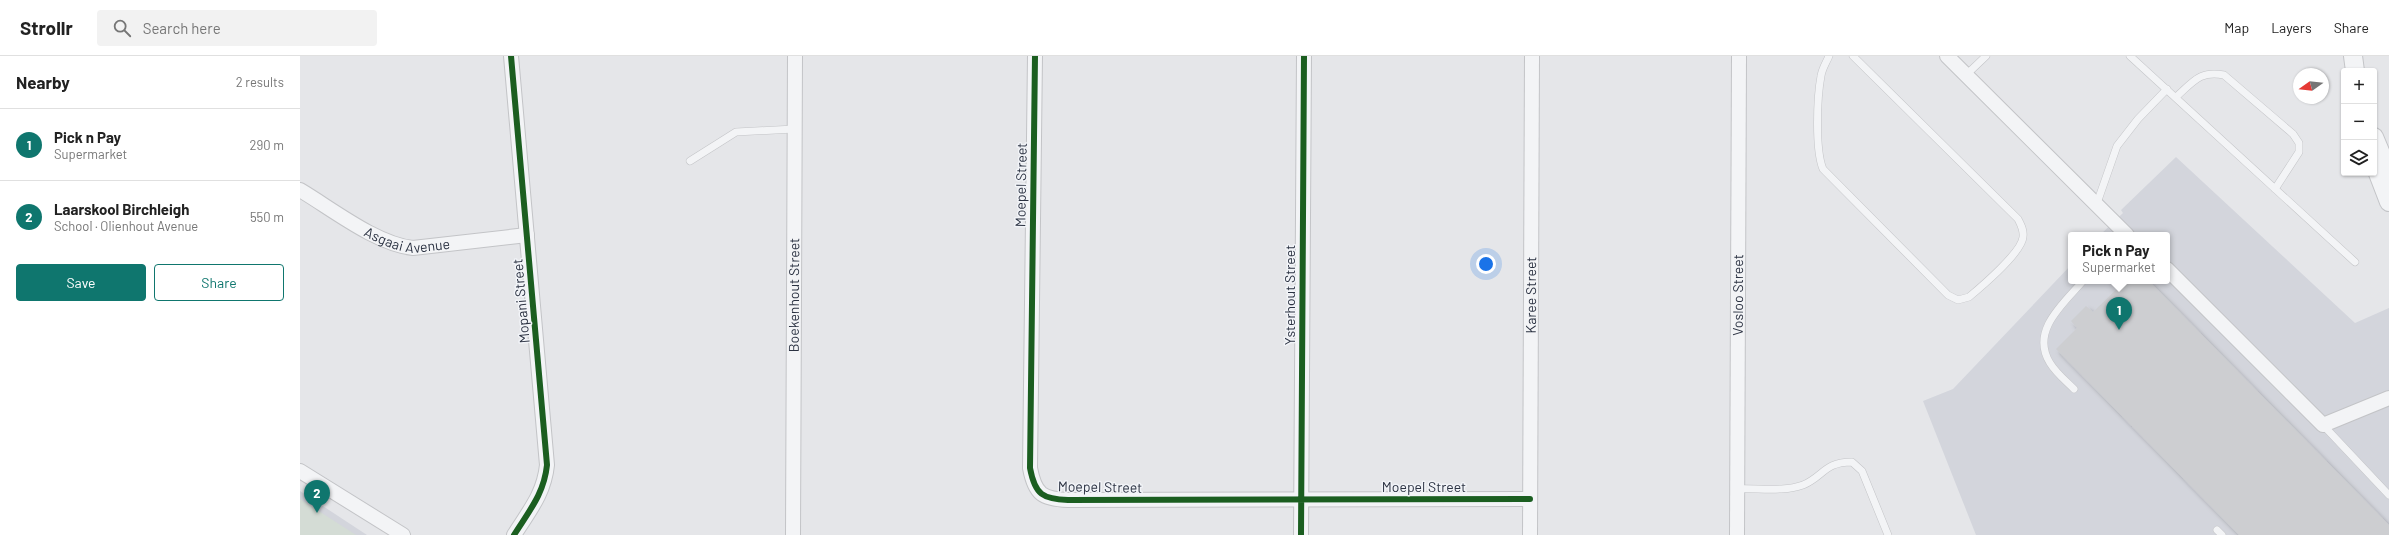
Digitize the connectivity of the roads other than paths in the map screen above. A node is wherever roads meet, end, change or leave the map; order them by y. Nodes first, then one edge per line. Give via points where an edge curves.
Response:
1 (511, 56) edge
2 (794, 56) edge
3 (1035, 56) edge
4 (1304, 56) edge
5 (1532, 56) edge
6 (1739, 56) edge
7 (1829, 56) edge
8 (1853, 56) edge
9 (1947, 56) edge
10 (1986, 56) edge
11 (2130, 56) edge
12 (2353, 56) edge
13 (2355, 68) edge
14 (1966, 75) junction
15 (2167, 89) junction
16 (2176, 97) junction
17 (794, 129) junction
18 (2375, 140) edge
19 (690, 161) dead end
20 (2377, 171) edge
21 (2389, 173) edge
22 (2275, 189) junction
23 (300, 190) edge
24 (2389, 202) edge
25 (2096, 206) junction
26 (2123, 232) edge
27 (527, 235) junction
28 (2355, 262) dead end
29 (2170, 272) edge
30 (2079, 284) edge
31 (2074, 389) dead end
32 (2389, 398) edge
33 (2323, 425) junction
34 (300, 472) edge
35 (1738, 489) junction
36 (2389, 495) edge
37 (1530, 499) junction
38 (1301, 500) junction
39 (403, 535) edge
40 (514, 535) edge
41 (793, 535) edge
42 (1301, 535) edge
43 (1530, 535) edge
44 (1738, 535) edge
45 (1888, 535) edge

1 - 27 street, Mopani Street
2 - 17 street, Boekenhout Street
3 - 38 street, Moepel Street via 1030,468 1036,489 1044,496 1068,500
4 - 38 street, Ysterhout Street
5 - 37 street, Karee Street
6 - 35 street, Vosloo Street
7 - 8 lane via 1821,74 1819,97 1818,154 1823,169 1948,295 1958,300 1969,297 2018,248 2024,236 2021,224
9 - 14 street
10 - 14 lane
11 - 15 lane
12 - 13 street
14 - 25 street
15 - 16 lane
15 - 25 lane via 2138,119 2118,146
16 - 22 lane
16 - 22 lane via 2199,76 2210,72 2224,75 2293,134 2299,143 2299,152
17 - 19 lane via 736,132
17 - 41 street, Boekenhout Street
18 - 21 street
20 - 24 street
22 - 28 lane
23 - 27 street, Asgaai Avenue via 385,242 402,247 413,248
25 - 26 street
27 - 40 street, Mopani Street via 547,465 546,482
29 - 33 street
30 - 31 lane via 2052,316 2044,332 2045,353 2051,364
32 - 33 street
33 - 36 lane
34 - 39 street
35 - 44 street, Vosloo Street
35 - 45 lane via 1793,487 1810,481 1827,467 1852,462 1862,471
37 - 38 street, Moepel Street
37 - 43 street, Karee Street
38 - 42 street, Ysterhout Street

